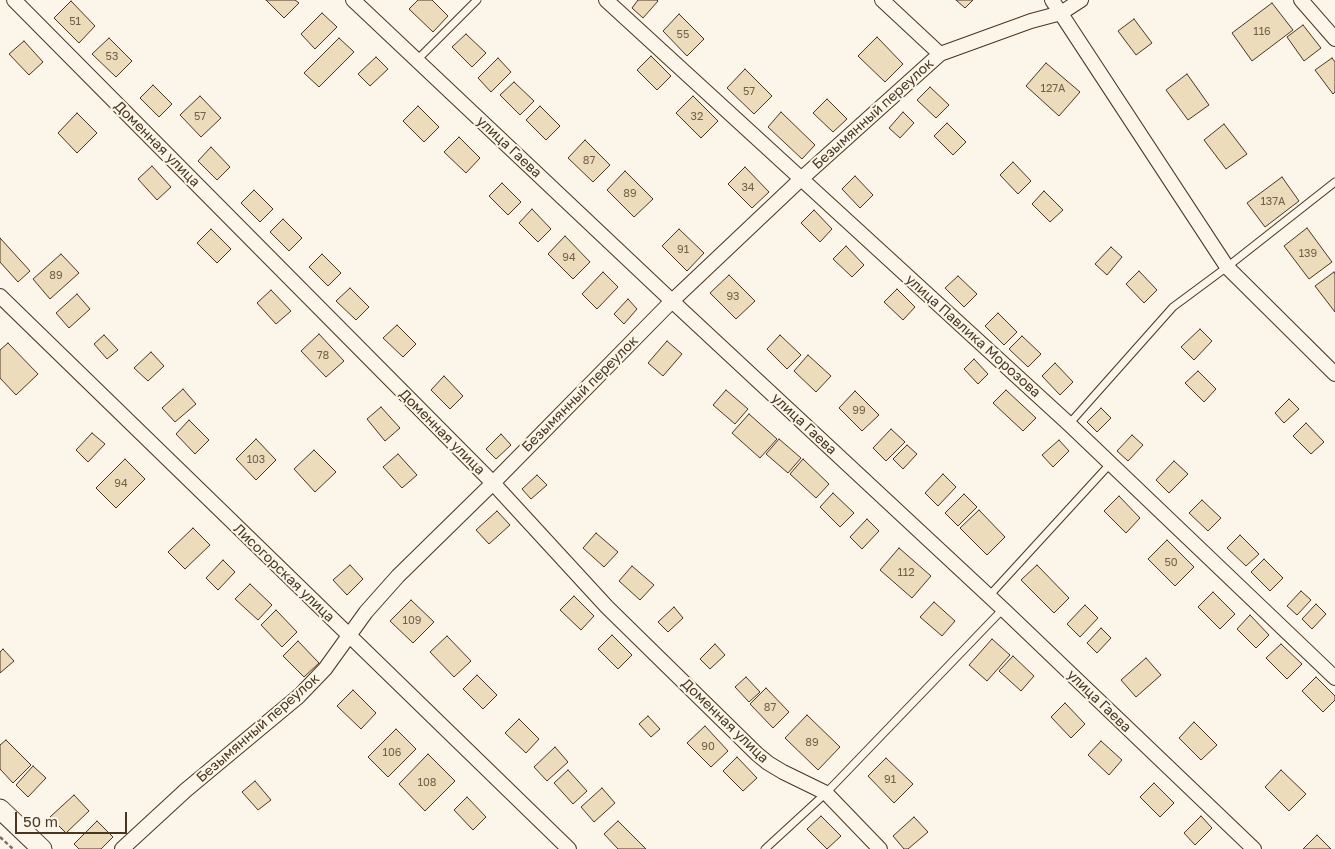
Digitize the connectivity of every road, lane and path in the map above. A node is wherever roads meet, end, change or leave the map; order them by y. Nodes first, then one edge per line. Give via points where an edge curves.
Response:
1 (14, 0) edge
2 (353, 0) edge
3 (478, 0) edge
4 (606, 0) edge
5 (882, 0) edge
6 (1052, 0) edge
7 (1081, 0) edge
8 (1301, 0) edge
9 (1061, 13) junction
10 (1335, 39) edge
11 (940, 54) junction
12 (417, 60) junction
13 (801, 179) junction
14 (1335, 182) edge
15 (1227, 267) junction
16 (0, 296) edge
17 (672, 301) junction
18 (1335, 374) edge
19 (1069, 424) junction
20 (1110, 464) junction
21 (493, 483) junction
22 (989, 596) junction
23 (1003, 609) junction
24 (350, 636) junction
25 (1335, 678) edge
26 (826, 793) junction
27 (0, 809) edge
28 (0, 837) edge
29 (12, 849) edge
30 (42, 849) edge
31 (122, 849) edge
32 (569, 849) edge
33 (765, 849) edge
34 (880, 849) edge
35 (1254, 849) edge

1 - 21 street, Доменная улица
2 - 12 street, улица Гаева
3 - 12 lane
4 - 13 street, улица Павлика Морозова
5 - 11 street
6 - 9 street
7 - 9 street, Безымянный переулок
8 - 10 street
9 - 11 street, Безымянный переулок
9 - 15 street
11 - 13 street, Безымянный переулок
12 - 17 street, улица Гаева
13 - 17 street, Безымянный переулок
13 - 19 street, улица Павлика Морозова
14 - 15 lane
15 - 18 street
15 - 19 lane via 1173,307
16 - 24 street, Лисогорская улица
17 - 21 street, Безымянный переулок
17 - 22 street, улица Гаева
19 - 20 street, улица Павлика Морозова
20 - 22 lane
20 - 25 street, улица Павлика Морозова
21 - 24 street, Безымянный переулок via 398,576
21 - 26 street, Доменная улица via 607,607 757,754
22 - 23 street, улица Гаева
23 - 26 lane
23 - 35 street, улица Гаева
24 - 31 street, Безымянный переулок via 325,670 299,696 186,790
24 - 32 street, Лисогорская улица
26 - 33 lane
26 - 34 street, Доменная улица
27 - 30 street
28 - 29 path

